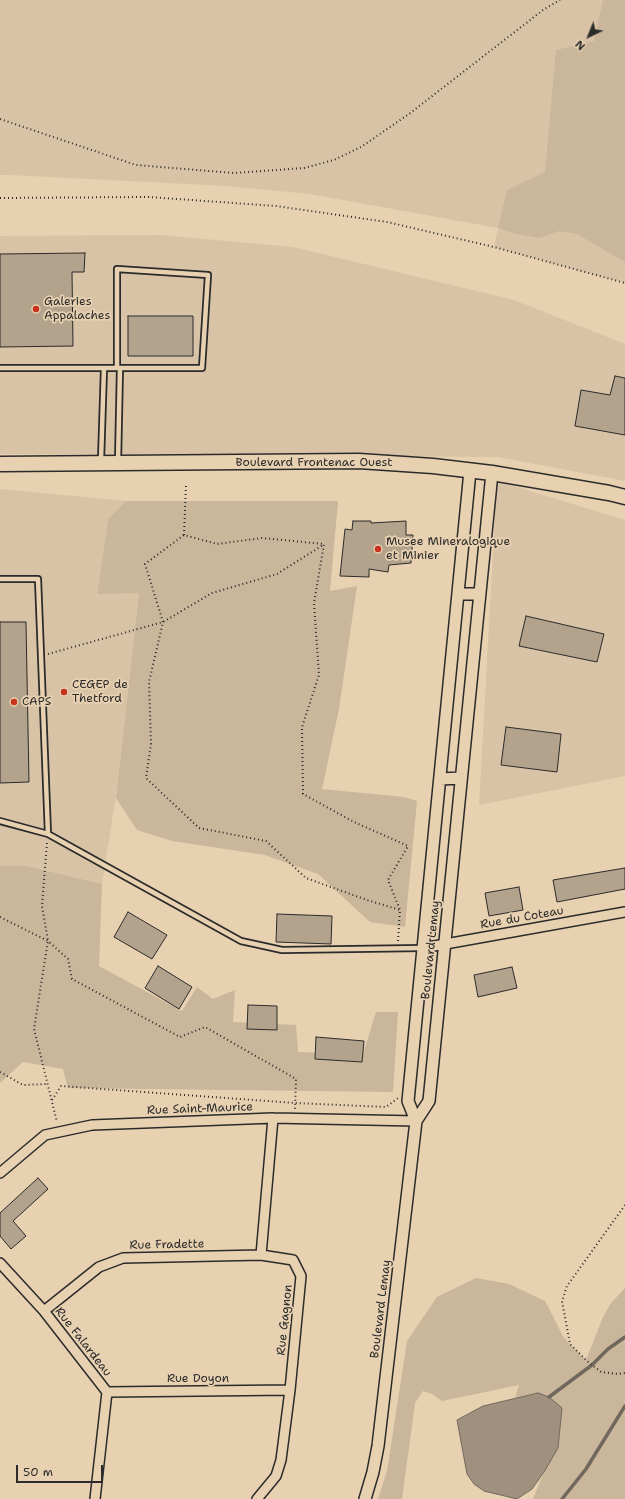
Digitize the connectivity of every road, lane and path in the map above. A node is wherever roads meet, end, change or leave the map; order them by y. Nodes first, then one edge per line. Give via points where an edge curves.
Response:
1 (560, 0) edge
2 (0, 120) edge
3 (0, 198) edge
4 (625, 283) edge
5 (0, 368) edge
6 (104, 368) junction
7 (118, 368) junction
8 (0, 464) edge
9 (100, 464) junction
10 (118, 464) junction
11 (470, 471) junction
12 (492, 474) junction
13 (186, 484) dead end
14 (625, 497) edge
15 (184, 535) junction
16 (324, 544) junction
17 (0, 579) edge
18 (458, 594) junction
19 (480, 594) junction
20 (163, 622) junction
21 (41, 656) junction
22 (461, 778) junction
23 (440, 779) junction
24 (0, 821) edge
25 (48, 834) junction
26 (400, 910) junction
27 (625, 912) edge
28 (0, 917) edge
29 (48, 941) junction
30 (445, 944) junction
31 (397, 948) junction
32 (423, 948) junction
33 (0, 1072) edge
34 (48, 1084) junction
35 (400, 1096) dead end
36 (52, 1100) junction
37 (295, 1103) junction
38 (273, 1118) junction
39 (295, 1118) junction
40 (416, 1121) junction
41 (58, 1123) dead end
42 (0, 1173) edge
43 (625, 1205) edge
44 (261, 1255) junction
45 (0, 1262) edge
46 (44, 1311) junction
47 (625, 1373) edge
48 (290, 1390) junction
49 (106, 1392) junction
50 (95, 1499) edge
51 (257, 1499) edge
52 (365, 1499) edge

1 - 2 path via 543,10 409,114 361,147 334,160 304,168 234,173 136,165
3 - 4 path via 149,197 276,206 387,222 494,247
5 - 6 lane
6 - 7 lane
6 - 9 lane
7 - 7 lane via 117,269 208,275 202,368
7 - 10 lane
8 - 9 main road, Boulevard Frontenac Ouest
9 - 10 main road, Boulevard Frontenac Ouest
10 - 11 main road, Boulevard Frontenac Ouest via 359,461
11 - 12 main road, Boulevard Frontenac Ouest
11 - 18 street, Boulevard Lemay
12 - 14 main road, Boulevard Frontenac Ouest
12 - 19 street, Boulevard Lemay
13 - 15 path
15 - 16 path via 217,544 262,538
15 - 20 path via 145,564
16 - 20 path via 277,574 212,594
16 - 26 path via 314,602 319,674 302,727 303,794 354,822 408,846 388,880
17 - 21 lane via 38,579
18 - 19 street
18 - 23 street, Boulevard Lemay
19 - 22 street, Boulevard Lemay
20 - 21 path
20 - 26 path via 149,682 151,744 146,778 200,828 266,841 306,878
21 - 25 lane
22 - 23 street
22 - 30 street, Boulevard Lemay
23 - 32 street, Boulevard Lemay
24 - 25 lane
25 - 29 path via 42,906
25 - 31 lane via 241,941 282,950
26 - 31 path
27 - 30 street, Rue du Coteau
28 - 29 path
29 - 34 path via 34,1029
29 - 37 path via 68,959 72,979 180,1037 205,1027 296,1079
30 - 32 street, Rue du Coteau
30 - 40 street, Boulevard Lemay via 430,1101
31 - 32 lane
32 - 40 street, Boulevard Lemay via 408,1101
33 - 34 path via 23,1085
34 - 36 path
35 - 37 path via 386,1107
36 - 37 path via 61,1086
36 - 41 path
37 - 39 path
38 - 39 street, Rue Saint-Maurice
38 - 42 street, Rue Saint-Maurice via 92,1125 45,1135
38 - 44 street
39 - 40 street, Rue Saint-Maurice
40 - 52 street, Boulevard Lemay via 378,1446
43 - 47 path via 567,1286 562,1301 570,1344 601,1372
44 - 46 street, Rue Fradette via 122,1258 98,1267
44 - 48 street, Rue Gagnon via 293,1260 301,1276
45 - 46 street, Rue Falardeau
46 - 49 street, Rue Falardeau
48 - 49 street, Rue Doyon
48 - 51 street, Rue Gagnon via 281,1460 276,1476
49 - 50 street, Rue Falardeau

